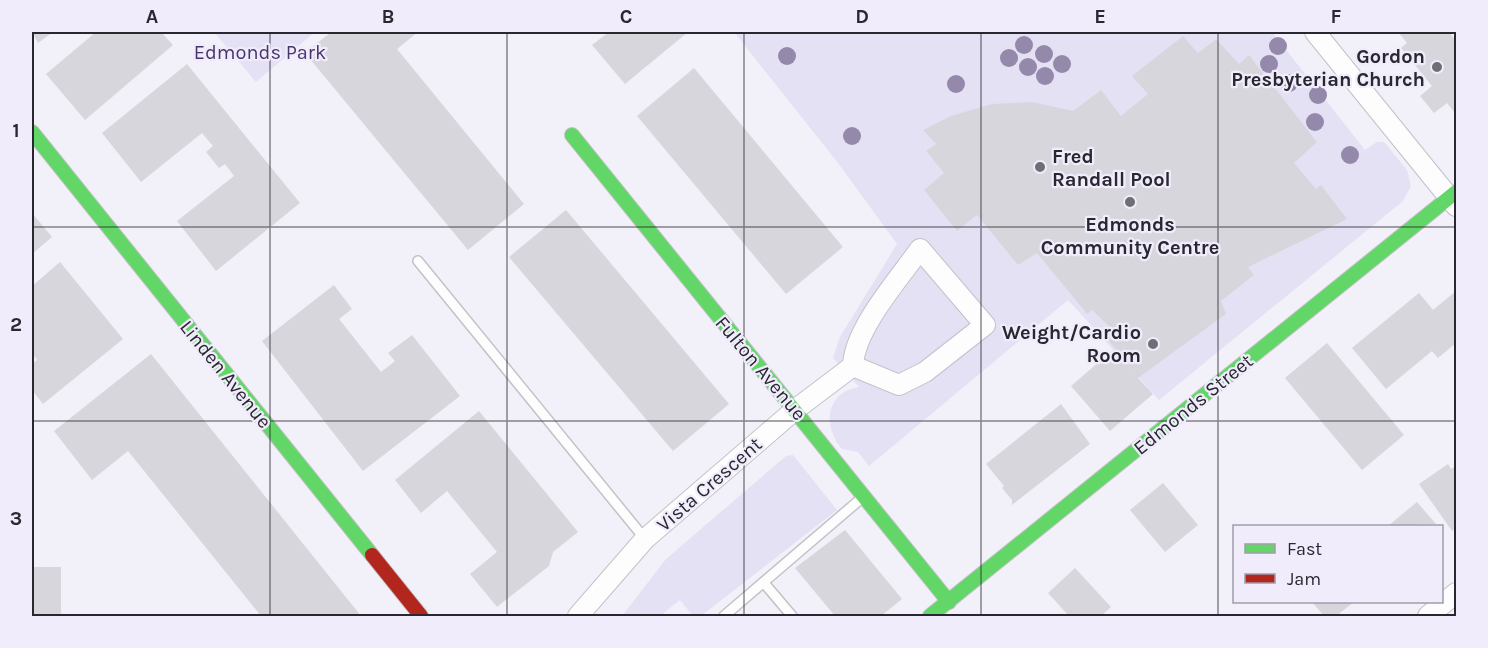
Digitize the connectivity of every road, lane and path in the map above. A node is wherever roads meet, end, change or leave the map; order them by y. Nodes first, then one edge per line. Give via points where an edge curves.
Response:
1 (1315, 32) edge
2 (32, 132) edge
3 (572, 135) dead end
4 (1454, 199) edge
5 (418, 261) dead end
6 (853, 366) junction
7 (796, 409) junction
8 (865, 496) junction
9 (645, 539) junction
10 (764, 583) junction
11 (1456, 593) edge
12 (950, 602) junction
13 (420, 616) edge
14 (578, 616) edge
15 (724, 616) edge
16 (792, 616) edge
17 (930, 616) edge
18 (1428, 616) edge

1 - 4 street
2 - 13 street, Linden Avenue
3 - 7 street, Fulton Avenue
4 - 12 street, Edmonds Street
5 - 9 lane
6 - 6 street via 899,385 925,372 985,325 920,249 877,309 853,352
6 - 7 street, Vista Crescent
7 - 8 street, Fulton Avenue
7 - 9 street, Vista Crescent
8 - 10 lane
8 - 12 street, Fulton Avenue
9 - 14 street, Vista Crescent
10 - 15 lane
10 - 16 lane
11 - 18 street
12 - 17 street, Edmonds Street

